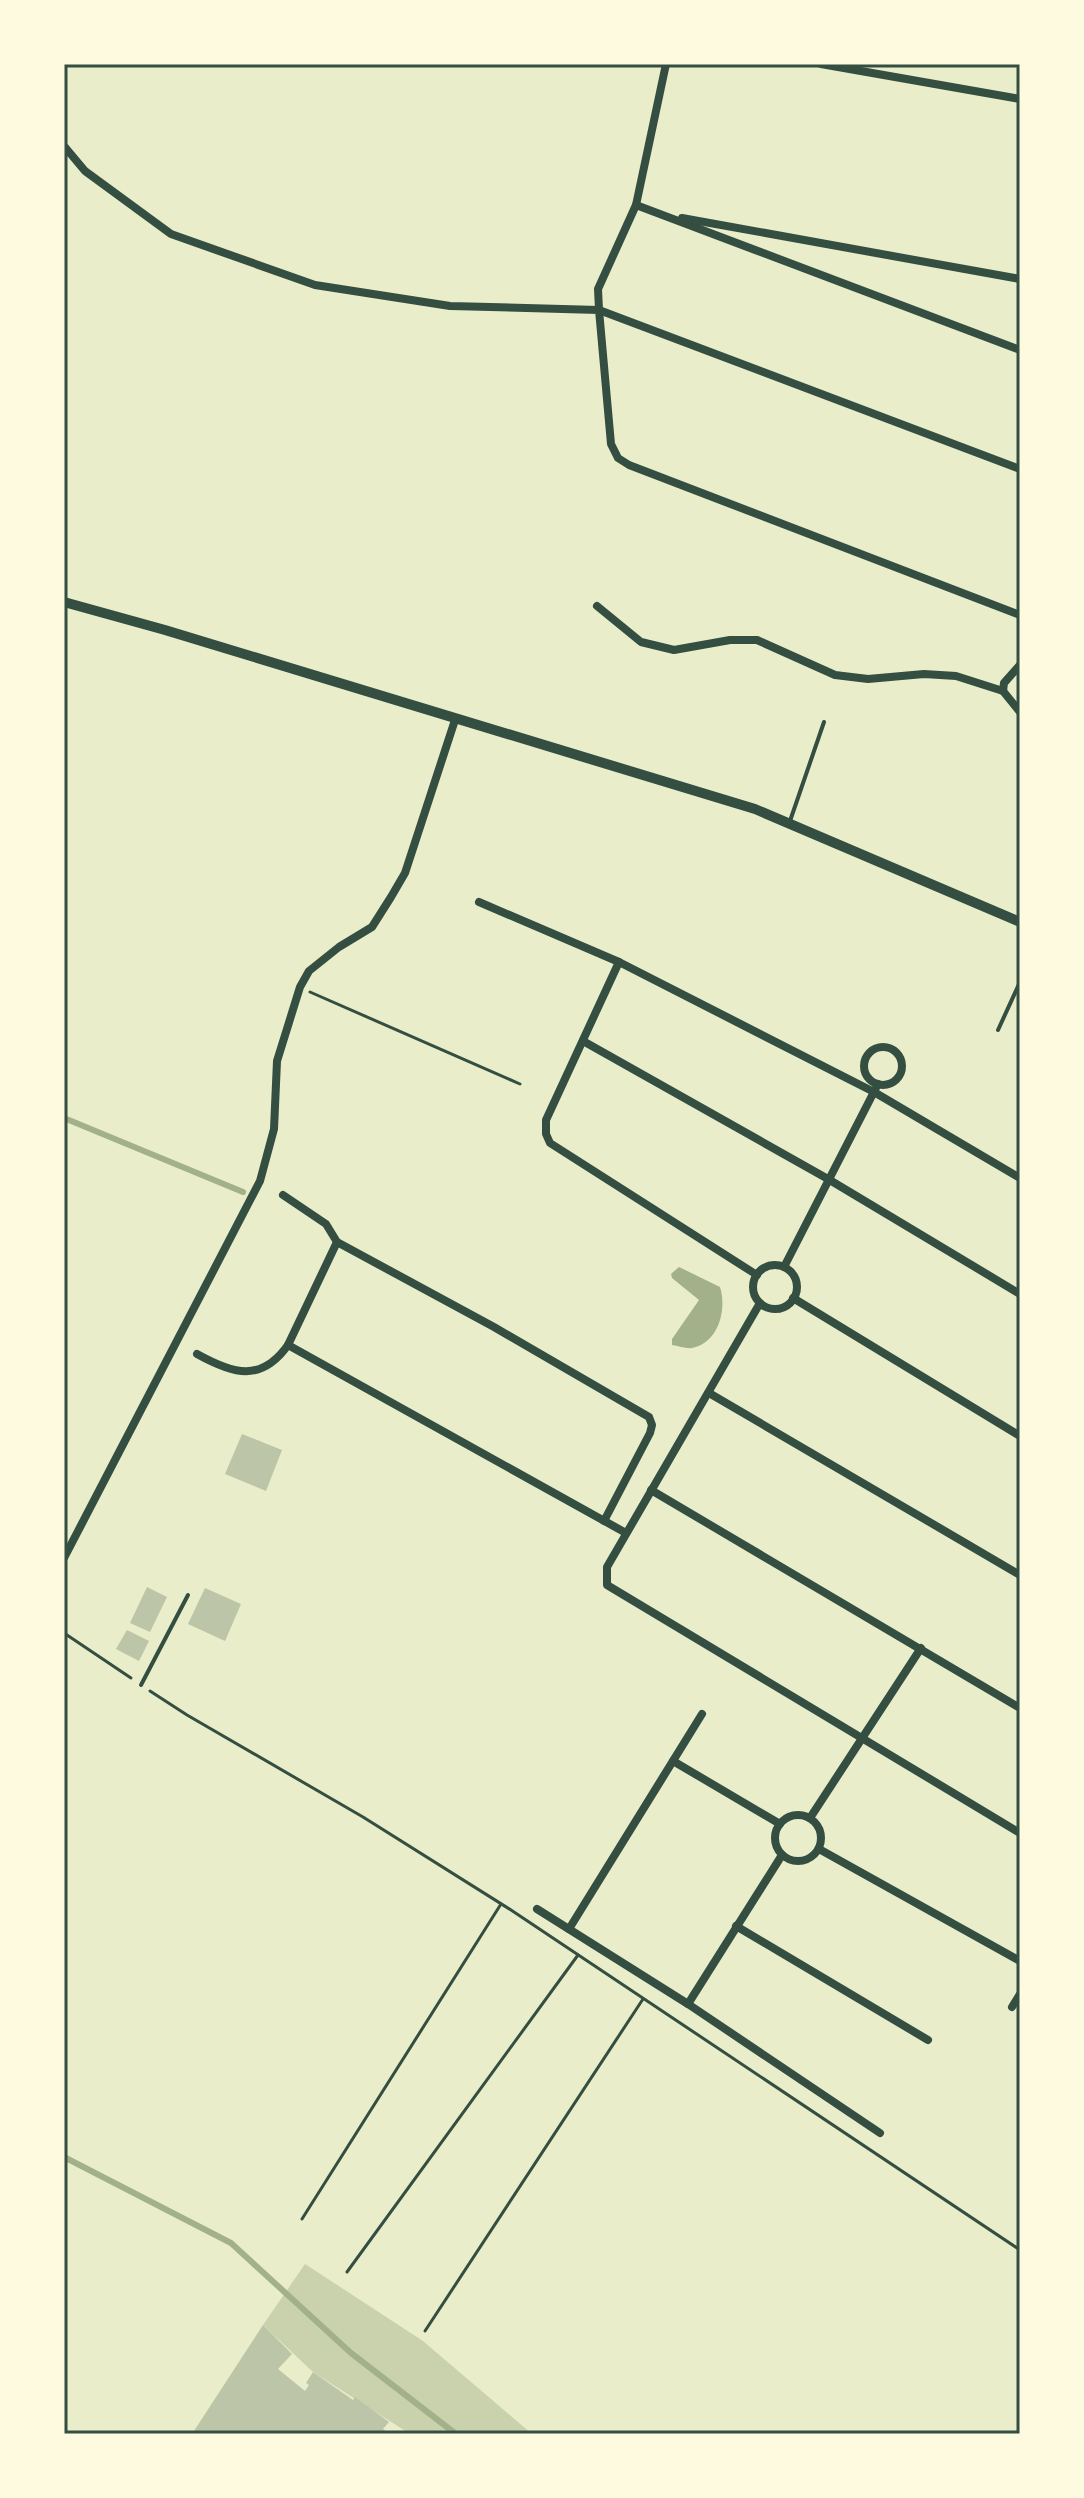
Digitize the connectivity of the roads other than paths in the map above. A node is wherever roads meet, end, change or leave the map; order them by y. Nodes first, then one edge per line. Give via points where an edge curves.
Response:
1 (666, 64) edge
2 (821, 64) edge
3 (1020, 99) edge
4 (64, 146) edge
5 (636, 205) junction
6 (662, 214) junction
7 (1020, 279) edge
8 (599, 310) junction
9 (1020, 350) edge
10 (1020, 469) edge
11 (64, 602) edge
12 (597, 606) dead end
13 (1020, 615) edge
14 (1020, 665) edge
15 (1003, 691) junction
16 (1020, 712) edge
17 (455, 720) junction
18 (824, 722) dead end
19 (790, 823) junction
20 (479, 902) dead end
21 (1020, 922) edge
22 (619, 962) junction
23 (1020, 982) edge
24 (998, 1030) dead end
25 (583, 1041) junction
26 (876, 1088) junction
27 (1020, 1178) edge
28 (828, 1179) junction
29 (283, 1195) dead end
30 (337, 1242) junction
31 (784, 1267) junction
32 (757, 1275) junction
33 (1020, 1294) edge
34 (793, 1298) junction
35 (760, 1303) junction
36 (288, 1345) junction
37 (197, 1354) dead end
38 (709, 1393) junction
39 (1020, 1436) edge
40 (651, 1490) junction
41 (604, 1521) junction
42 (626, 1533) junction
43 (64, 1558) edge
44 (1020, 1575) edge
45 (188, 1595) dead end
46 (921, 1648) junction
47 (141, 1685) road end
48 (1020, 1708) edge
49 (702, 1714) dead end
50 (862, 1737) junction
51 (673, 1761) junction
52 (810, 1818) junction
53 (780, 1824) junction
54 (1020, 1833) edge
55 (819, 1849) junction
56 (782, 1855) junction
57 (537, 1909) dead end
58 (736, 1926) junction
59 (569, 1929) junction
60 (1020, 1961) edge
61 (1020, 1994) edge
62 (688, 2004) junction
63 (1012, 2007) dead end
64 (928, 2040) dead end
65 (880, 2133) dead end

1 - 5 street
2 - 3 street
4 - 8 street via 85,171 171,234 315,285 450,306
5 - 6 street
5 - 8 street via 598,289
6 - 7 street
6 - 9 street
8 - 10 street
8 - 13 street via 611,444 618,458
11 - 17 street
12 - 15 street via 641,642 674,650 757,640 835,675 956,676
14 - 15 street
15 - 16 street
17 - 19 street
17 - 43 street via 405,873 372,927 309,971 300,987 277,1061 274,1129 260,1181
18 - 19 lane
19 - 21 street
20 - 22 street
22 - 25 street
22 - 26 street
23 - 24 lane
25 - 28 street
25 - 32 street via 546,1120 550,1143
26 - 26 street via 865,1072 865,1060 872,1051 890,1048 902,1069 896,1080
26 - 27 street
26 - 28 street
28 - 31 street
28 - 33 street
29 - 30 street via 326,1224
30 - 36 street
30 - 41 street via 649,1417 650,1433
31 - 32 street via 772,1265
31 - 34 street via 796,1284
32 - 35 street via 753,1293
34 - 35 street via 774,1309
34 - 39 street
35 - 38 street
36 - 37 street via 264,1368 247,1372
36 - 41 street
38 - 40 street
38 - 44 street
40 - 42 street
40 - 46 street
41 - 42 street
42 - 50 street via 607,1567 607,1585
45 - 47 lane
46 - 48 street
46 - 50 street
49 - 51 street
50 - 52 street
50 - 54 street
51 - 53 street
51 - 59 street
52 - 53 street via 797,1815
52 - 55 street via 822,1835
53 - 56 street via 775,1837
55 - 56 street via 802,1861
55 - 60 street
56 - 58 street
57 - 59 street
58 - 62 street
58 - 64 street
59 - 62 street
61 - 63 street
62 - 65 street

